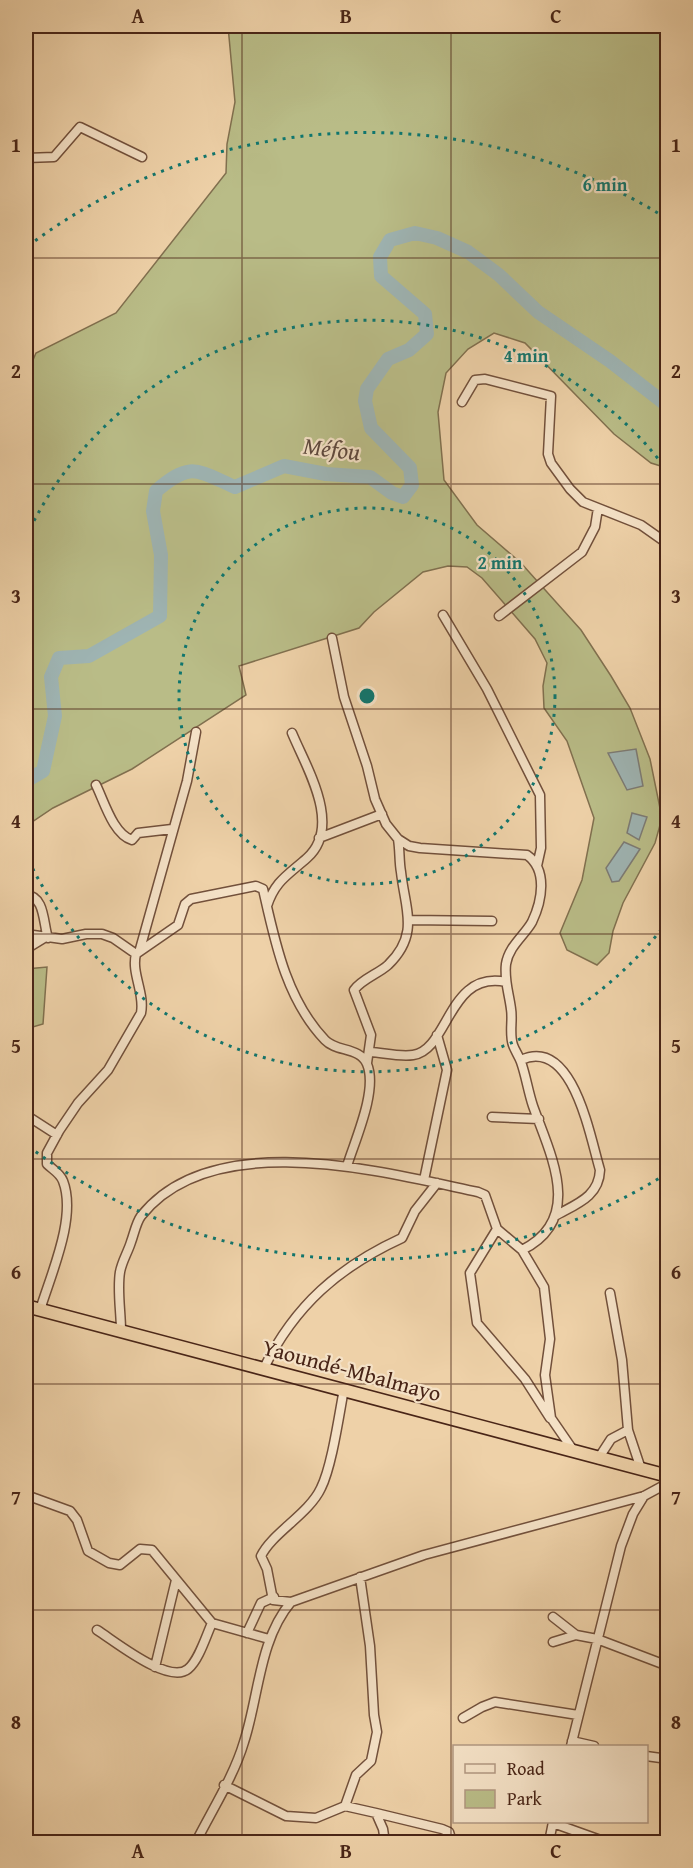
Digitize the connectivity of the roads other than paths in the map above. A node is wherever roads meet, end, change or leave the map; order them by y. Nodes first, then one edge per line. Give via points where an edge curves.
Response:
1 (26, 26) edge
2 (26, 38) edge
3 (142, 157) dead end
4 (26, 158) edge
5 (462, 402) dead end
6 (598, 508) junction
7 (668, 544) edge
8 (443, 615) dead end
9 (499, 616) dead end
10 (332, 638) dead end
11 (196, 732) dead end
12 (292, 733) dead end
13 (96, 785) dead end
14 (382, 814) junction
15 (172, 829) junction
16 (319, 838) junction
17 (398, 840) junction
18 (537, 866) junction
19 (26, 895) edge
20 (267, 907) junction
21 (410, 920) junction
22 (492, 921) dead end
23 (668, 932) edge
24 (26, 934) edge
25 (46, 938) junction
26 (668, 946) edge
27 (26, 949) edge
28 (138, 952) junction
29 (506, 982) junction
30 (437, 1035) junction
31 (371, 1052) junction
32 (521, 1060) junction
33 (367, 1063) junction
34 (26, 1115) edge
35 (492, 1117) dead end
36 (539, 1119) junction
37 (57, 1136) junction
38 (347, 1166) junction
39 (424, 1180) junction
40 (437, 1183) junction
41 (555, 1216) junction
42 (497, 1228) junction
43 (522, 1250) junction
44 (610, 1293) dead end
45 (26, 1306) edge
46 (40, 1310) junction
47 (121, 1331) junction
48 (264, 1368) junction
49 (345, 1389) junction
50 (550, 1418) junction
51 (628, 1430) junction
52 (576, 1454) junction
53 (598, 1459) junction
54 (641, 1469) junction
55 (668, 1476) edge
56 (668, 1484) edge
57 (26, 1495) edge
58 (644, 1496) junction
59 (360, 1576) junction
60 (176, 1580) junction
61 (274, 1597) junction
62 (291, 1602) junction
63 (553, 1617) dead end
64 (212, 1623) junction
65 (97, 1630) dead end
66 (246, 1633) junction
67 (576, 1635) junction
68 (269, 1639) junction
69 (597, 1639) junction
70 (553, 1642) dead end
71 (668, 1666) edge
72 (155, 1667) junction
73 (578, 1715) junction
74 (464, 1718) dead end
75 (571, 1744) edge
76 (648, 1756) edge
77 (668, 1759) edge
78 (224, 1785) junction
79 (345, 1806) junction
80 (376, 1813) junction
81 (553, 1823) edge
82 (556, 1823) edge
83 (196, 1842) edge
84 (385, 1842) edge
85 (452, 1842) edge
86 (549, 1842) edge
87 (606, 1842) edge

1 - 2 street
3 - 4 street via 80,127 54,157
5 - 6 street via 476,380 485,379 551,396 550,463 583,502
6 - 7 street via 641,525
6 - 9 street via 595,526 582,552
8 - 18 street via 540,795 541,848
10 - 14 street via 344,697
11 - 15 street via 187,781
12 - 16 street via 321,804
13 - 15 street via 118,830 129,840 138,833
14 - 16 street
14 - 17 street
15 - 28 street
16 - 20 street via 309,856 272,889
17 - 18 street via 420,848 527,855
17 - 21 street
18 - 29 street via 543,888 532,922 515,942 507,962
19 - 25 street via 40,903
20 - 28 street via 263,889 256,886 191,899 184,904 175,928
20 - 33 street via 287,980 304,1014 327,1042 360,1055
21 - 22 street
21 - 31 street via 396,956 354,990 372,1035
23 - 26 street
24 - 25 street
25 - 27 street
25 - 28 street via 102,934
28 - 37 street via 134,961 142,1005 138,1019 108,1070 78,1103
29 - 30 street via 490,980 474,988 447,1016
29 - 32 street via 512,1044
30 - 31 street via 414,1055
30 - 39 street via 447,1070
31 - 33 street
32 - 36 street
32 - 41 street via 538,1055 566,1073 600,1170 594,1193
33 - 38 street via 369,1095
34 - 37 street
35 - 36 street
36 - 41 street via 556,1165
37 - 46 street via 46,1160 64,1186 65,1228
38 - 39 street
38 - 47 street via 303,1161 250,1164 196,1178 164,1194 139,1218 125,1255 120,1273
39 - 40 street
40 - 42 street via 485,1195
40 - 48 street via 415,1211 402,1238 350,1268 296,1314
41 - 43 street via 543,1236
42 - 43 street
42 - 50 street via 470,1273 477,1323 525,1379
43 - 50 street via 544,1287 550,1339 545,1375
44 - 51 street via 622,1360
45 - 46 highway, Yaoundé-Mbalmayo
46 - 47 highway, Yaoundé-Mbalmayo
47 - 48 highway, Yaoundé-Mbalmayo
48 - 49 highway, Yaoundé-Mbalmayo
49 - 52 highway, Yaoundé-Mbalmayo
49 - 61 street via 322,1488 284,1532 264,1548 261,1556
50 - 52 street
51 - 53 street via 611,1439
51 - 54 street
52 - 53 highway, Yaoundé-Mbalmayo
53 - 54 highway, Yaoundé-Mbalmayo
54 - 55 highway, Yaoundé-Mbalmayo
56 - 58 street
57 - 60 street via 70,1511 93,1554 120,1565 146,1548 152,1550
58 - 59 street via 487,1536
58 - 69 street via 621,1546
59 - 62 street
59 - 79 street via 377,1732 371,1761 356,1775
60 - 64 street
60 - 72 street
61 - 62 street via 273,1600
61 - 66 street via 261,1603
62 - 68 street
63 - 67 street
64 - 66 street
64 - 72 street via 190,1667 172,1674
65 - 72 street
66 - 68 street
67 - 69 street
67 - 70 street
68 - 78 street via 244,1745
69 - 71 street
69 - 73 street
73 - 74 street via 495,1702
73 - 75 street
76 - 77 street
78 - 79 street via 286,1816 316,1818
78 - 83 street
79 - 80 street
80 - 84 street
80 - 85 street via 442,1829 449,1832
81 - 86 street
82 - 87 street

